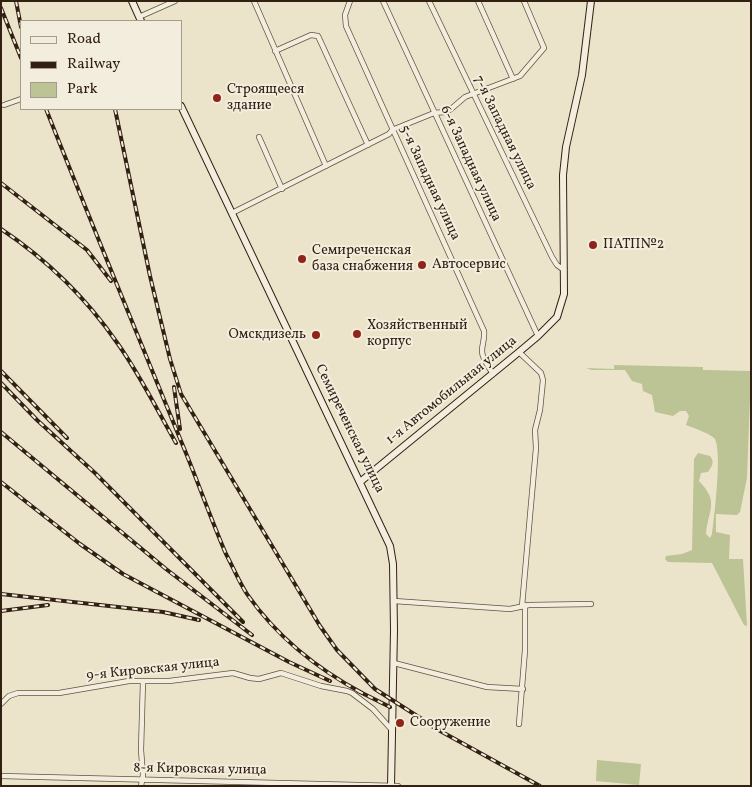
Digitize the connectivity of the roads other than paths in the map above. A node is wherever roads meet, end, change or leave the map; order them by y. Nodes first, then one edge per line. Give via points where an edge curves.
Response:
1 (132, 1) edge
2 (175, 1) edge
3 (254, 1) edge
4 (350, 1) edge
5 (383, 1) edge
6 (429, 1) edge
7 (478, 1) edge
8 (524, 1) edge
9 (591, 1) edge
10 (140, 19) edge
11 (276, 51) junction
12 (513, 79) junction
13 (473, 93) junction
14 (20, 99) edge
15 (4, 105) dead end
16 (182, 108) edge
17 (434, 113) junction
18 (392, 130) junction
19 (259, 137) dead end
20 (368, 145) junction
21 (326, 166) junction
22 (282, 189) junction
23 (232, 212) junction
24 (564, 270) junction
25 (538, 336) junction
26 (519, 352) junction
27 (493, 374) junction
28 (360, 482) junction
29 (394, 601) junction
30 (591, 604) dead end
31 (524, 605) junction
32 (394, 663) junction
33 (143, 681) junction
34 (523, 689) junction
35 (1, 704) edge
36 (520, 724) dead end
37 (391, 729) junction
38 (1, 776) edge
39 (142, 783) edge
40 (391, 786) edge
41 (398, 786) edge

1 - 10 main road
2 - 10 street
3 - 11 street
4 - 18 street, 5-я Западная улица via 345,15 346,26
5 - 17 street, 6-я Западная улица
6 - 13 street, 7-я Западная улица
7 - 12 street
8 - 12 street via 544,48 526,70
9 - 24 main road via 581,83 564,166
11 - 20 street via 311,35 318,36
11 - 21 street
12 - 13 street
13 - 17 street via 451,109
13 - 24 street, 7-я Западная улица via 552,257
14 - 15 street
16 - 23 main road, Семиреченская улица
17 - 18 street
17 - 25 street, 6-я Западная улица
18 - 20 street
18 - 27 street, 5-я Западная улица via 484,331 482,352
19 - 22 street
20 - 21 street
21 - 22 street
22 - 23 street
23 - 28 main road, Семиреченская улица
24 - 25 main road, 1-я Автомобильная улица via 564,294 557,317
25 - 26 main road, 1-я Автомобильная улица
26 - 27 main road, 1-я Автомобильная улица
26 - 31 street via 543,380 535,430
27 - 28 main road, 1-я Автомобильная улица
28 - 29 main road, Семиреченская улица via 390,546
29 - 31 street via 501,608
29 - 32 main road, Семиреченская улица
30 - 31 street
31 - 34 street
32 - 34 street via 486,687
32 - 37 main road, Семиреченская улица
33 - 35 street, 9-я Кировская улица via 59,692 18,693
33 - 37 street, 9-я Кировская улица via 233,673 259,679 281,673 352,693
33 - 39 street
34 - 36 street
37 - 40 main road, Семиреченская улица
38 - 39 street, 8-я Кировская улица
39 - 40 street, 8-я Кировская улица
40 - 41 street, 8-я Кировская улица

